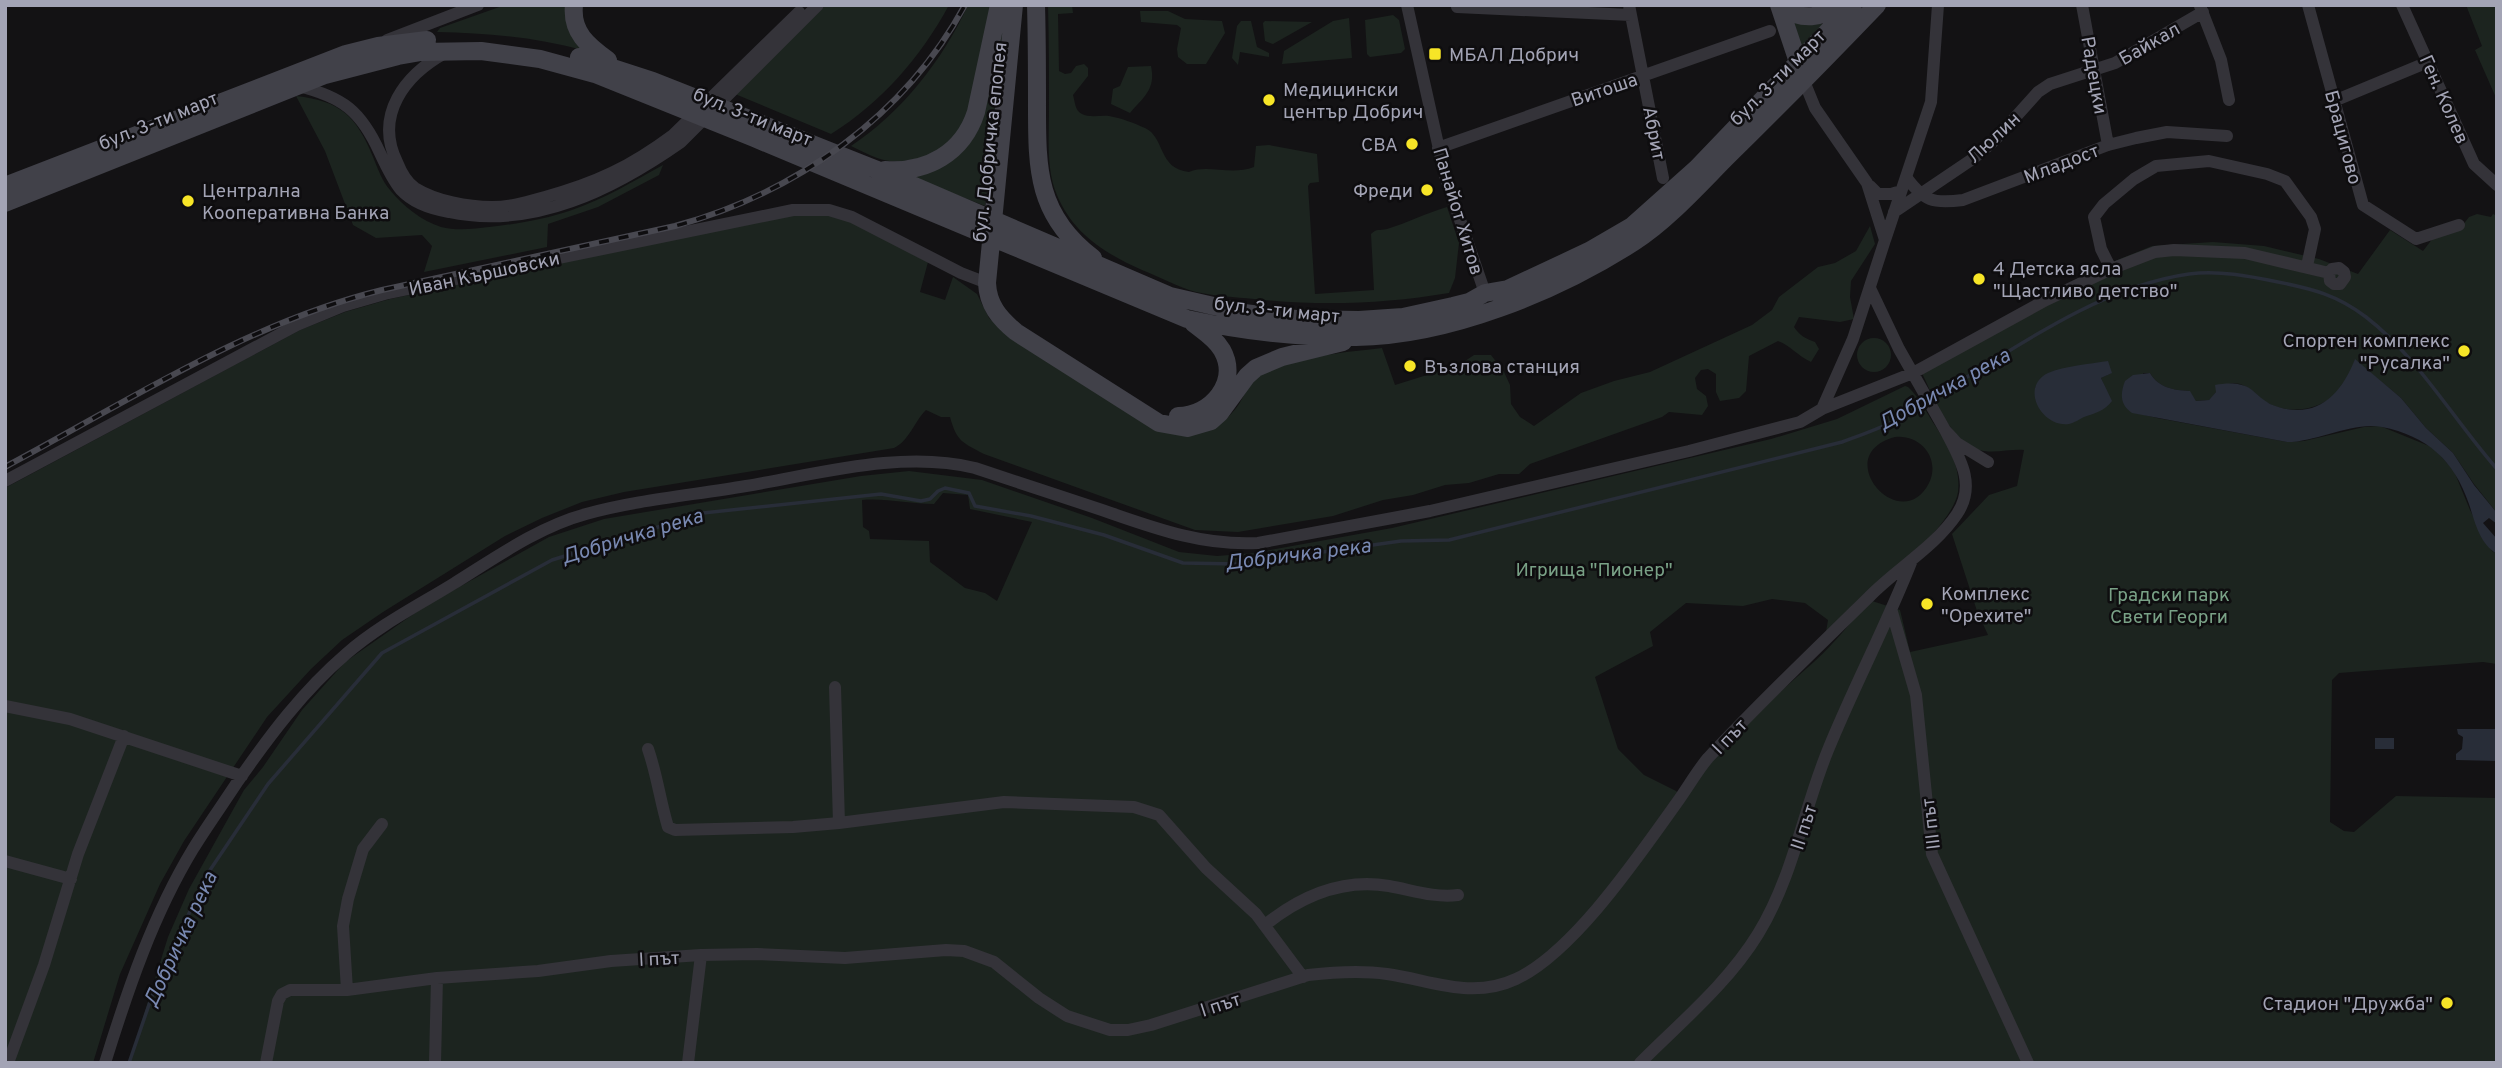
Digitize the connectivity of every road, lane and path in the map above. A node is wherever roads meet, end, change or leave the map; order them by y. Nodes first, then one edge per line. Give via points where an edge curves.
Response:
1 (478, 5) edge
2 (574, 5) edge
3 (806, 5) edge
4 (818, 5) edge
5 (999, 5) edge
6 (1014, 5) edge
7 (1024, 5) edge
8 (1036, 5) edge
9 (1407, 5) edge
10 (1779, 5) edge
11 (1844, 5) edge
12 (1853, 5) edge
13 (1877, 5) edge
14 (1938, 5) edge
15 (2082, 5) edge
16 (2308, 5) edge
17 (2402, 5) edge
18 (1457, 7) edge
19 (2202, 9) edge
20 (1630, 10) edge
21 (1770, 31) dead end
22 (359, 50) junction
23 (449, 51) junction
24 (1798, 62) junction
25 (2428, 62) junction
26 (623, 70) junction
27 (2094, 71) junction
28 (1644, 75) junction
29 (1804, 81) junction
30 (298, 86) junction
31 (728, 87) junction
32 (2229, 100) dead end
33 (2334, 101) junction
34 (2227, 136) dead end
35 (677, 138) junction
36 (2108, 145) junction
37 (1438, 148) junction
38 (874, 169) junction
39 (1906, 177) junction
40 (1663, 178) dead end
41 (1867, 183) junction
42 (2497, 185) edge
43 (5, 186) edge
44 (1901, 191) junction
45 (1919, 194) junction
46 (5, 203) edge
47 (998, 206) junction
48 (1894, 212) junction
49 (2459, 225) dead end
50 (1885, 240) junction
51 (2307, 266) junction
52 (2110, 269) junction
53 (1113, 273) junction
54 (2329, 273) dead end
55 (992, 276) junction
56 (1870, 288) junction
57 (1487, 300) junction
58 (1187, 319) junction
59 (1357, 337) junction
60 (1916, 378) junction
61 (1822, 409) junction
62 (1945, 430) junction
63 (1988, 462) dead end
64 (5, 481) edge
65 (1913, 557) junction
66 (1892, 612) junction
67 (835, 687) dead end
68 (5, 706) edge
69 (124, 736) junction
70 (648, 748) dead end
71 (242, 776) junction
72 (839, 823) junction
73 (382, 824) dead end
74 (5, 861) edge
75 (71, 879) junction
76 (1458, 895) dead end
77 (1265, 925) junction
78 (701, 956) junction
79 (1303, 977) junction
80 (437, 978) junction
81 (347, 990) junction
82 (8, 1063) edge
83 (106, 1063) edge
84 (266, 1063) edge
85 (435, 1063) edge
86 (688, 1063) edge
87 (1640, 1063) edge
88 (2028, 1063) edge

1 - 22 street
2 - 26 main road via 574,20 584,41
3 - 31 street
4 - 31 street
5 - 38 main road via 976,113 963,140 922,167
6 - 47 main road, бул. Добричка епопея
7 - 47 main road, бул. Добричка епопея
8 - 53 main road via 1037,149 1042,186 1064,230
9 - 37 street, Панайот Хитов
10 - 11 main road via 1812,18
10 - 24 main road
12 - 24 main road, бул. 3-ти март
13 - 29 main road, бул. 3-ти март
14 - 39 street via 1931,102
15 - 27 street, Радецки
16 - 33 street, Брацигово
17 - 25 street, Ген. Колев
18 - 20 street
19 - 27 street, Байкал via 2115,64
19 - 32 street via 2218,50
20 - 28 street, Абрит
21 - 28 street, Витоша
22 - 26 main road, бул. 3-ти март via 425,40 500,41 567,53
22 - 43 main road, бул. 3-ти март
23 - 30 main road, бул. 3-ти март via 373,61
23 - 35 street via 410,78 395,102 390,127 401,171 415,187 434,196 470,205 519,204 620,171
23 - 58 main road, бул. 3-ти март via 540,58 595,74
24 - 29 main road
24 - 57 main road, бул. 3-ти март via 1697,168 1632,226
25 - 33 street
25 - 42 street, Ген. Колев via 2474,163
26 - 38 main road, бул. 3-ти март
27 - 36 street, Радецки
27 - 45 street, Люлин via 2038,92 1994,141
28 - 37 street, Витоша
28 - 40 street, Абрит
29 - 41 street via 1815,108
29 - 57 main road, бул. 3-ти март via 1636,241 1533,295
30 - 35 street via 341,101 361,118 391,177 409,197 441,211 470,216 509,217 553,207 620,181
30 - 46 main road, бул. 3-ти март
31 - 35 street
33 - 49 street, Брацигово via 2363,205 2416,239
34 - 36 street, Младост via 2167,132
36 - 45 street, Младост via 1963,200 1927,200
37 - 57 street, Панайот Хитов
38 - 53 main road, бул. 3-ти март
39 - 44 street
39 - 45 street
41 - 44 street via 1878,194
41 - 50 street
44 - 48 street
45 - 48 street, Люлин
47 - 55 main road, бул. Добричка епопея
48 - 50 street
50 - 56 street
51 - 52 street via 2245,253 2174,250 2154,252
51 - 52 street via 2315,229 2285,181 2209,161 2156,166 2104,204 2094,217
51 - 54 street
52 - 60 street via 2046,300
53 - 57 main road, бул. 3-ти март via 1193,303 1296,319 1403,317
55 - 58 main road via 1003,303 1021,323 1165,413 1177,416 1209,408 1226,380 1221,348
55 - 59 main road via 991,303 1016,332 1171,427 1211,421 1247,376 1268,362
55 - 64 street, Иван Кършовски via 961,273 852,217 829,210 793,210 388,293 298,325
56 - 60 street, І път
56 - 61 street
57 - 59 main road, бул. 3-ти март via 1456,322
58 - 59 main road, бул. 3-ти март via 1243,330
60 - 61 street via 1874,388
60 - 62 street, І път
61 - 71 street via 1800,422 1689,451 1430,511 1258,543 1200,541 975,468 921,460 586,514 512,548 349,651 277,726
62 - 63 street
62 - 65 street, І път via 1964,467 1963,501 1957,514
65 - 66 street, ІІ път
65 - 79 street, І път via 1769,693 1707,759 1619,880 1555,953 1535,968 1480,990 1385,974 1332,972
66 - 87 street, ІІ път via 1827,752 1789,871 1769,915 1735,967
66 - 88 street, ІІІ път via 1916,695 1932,854
67 - 72 street
68 - 69 street
69 - 71 street
69 - 75 street
70 - 72 street via 671,829
71 - 83 street via 192,849 150,933
72 - 77 street via 1004,802 1148,810
73 - 81 street via 363,849 348,899 343,926
74 - 75 street
75 - 82 street
76 - 77 street via 1342,885 1297,903
77 - 79 street
78 - 79 street, І път via 845,958 964,951 994,962 1067,1016 1110,1030 1151,1025
78 - 80 street, І път
78 - 86 street
80 - 81 street, І път
80 - 85 street
81 - 84 street, І път via 290,990 282,994

